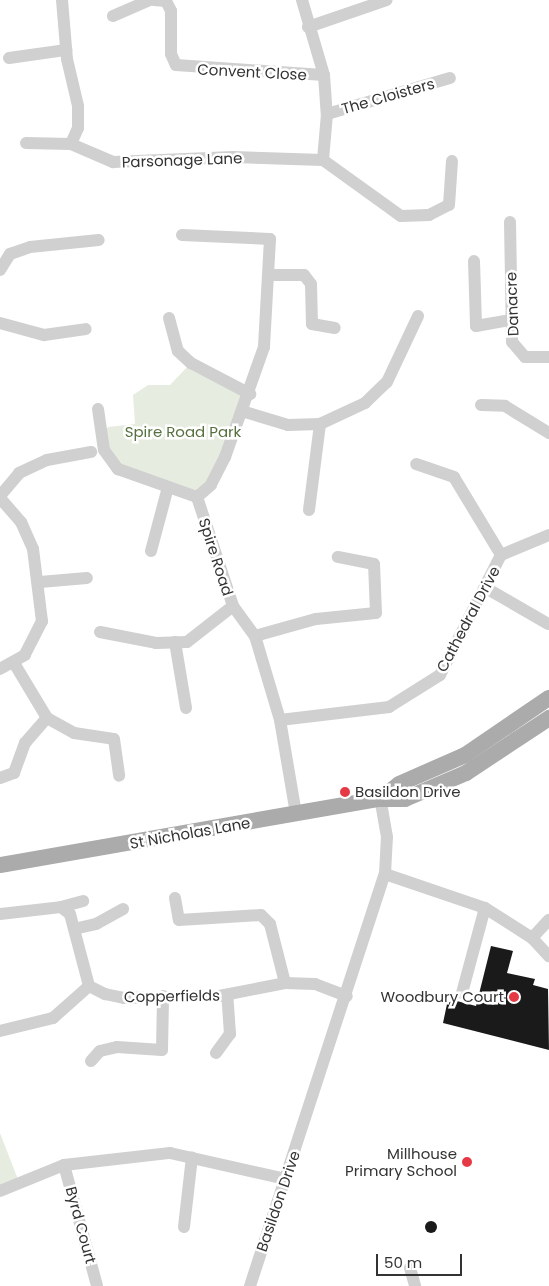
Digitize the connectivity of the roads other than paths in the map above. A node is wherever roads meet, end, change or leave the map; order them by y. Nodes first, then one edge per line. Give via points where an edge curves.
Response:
1 (62, 0) edge
2 (150, 0) edge
3 (154, 0) edge
4 (302, 0) edge
5 (387, 0) edge
6 (112, 16) dead end
7 (308, 27) junction
8 (66, 50) junction
9 (9, 58) dead end
10 (324, 75) junction
11 (450, 78) dead end
12 (327, 114) junction
13 (26, 143) dead end
14 (71, 144) junction
15 (323, 160) junction
16 (452, 161) dead end
17 (510, 222) dead end
18 (182, 235) dead end
19 (99, 240) dead end
20 (474, 261) dead end
21 (0, 270) edge
22 (271, 275) junction
23 (418, 316) dead end
24 (169, 318) dead end
25 (511, 320) junction
26 (0, 323) edge
27 (335, 328) dead end
28 (86, 329) dead end
29 (549, 357) edge
30 (250, 394) junction
31 (481, 404) dead end
32 (98, 409) dead end
33 (245, 412) junction
34 (320, 424) junction
35 (549, 433) edge
36 (91, 452) dead end
37 (416, 464) dead end
38 (168, 487) junction
39 (0, 497) edge
40 (197, 497) junction
41 (309, 510) dead end
42 (549, 535) edge
43 (152, 551) dead end
44 (501, 555) junction
45 (338, 557) dead end
46 (87, 578) dead end
47 (40, 582) junction
48 (486, 588) junction
49 (232, 606) junction
50 (548, 624) dead end
51 (100, 632) dead end
52 (255, 636) junction
53 (175, 642) junction
54 (14, 663) junction
55 (0, 669) edge
56 (549, 698) edge
57 (186, 708) dead end
58 (46, 718) junction
59 (549, 718) edge
60 (280, 720) junction
61 (119, 776) dead end
62 (0, 778) edge
63 (380, 799) junction
64 (296, 814) junction
65 (0, 865) edge
66 (385, 874) junction
67 (175, 898) dead end
68 (83, 901) dead end
69 (61, 906) junction
70 (485, 908) junction
71 (123, 909) dead end
72 (0, 914) edge
73 (549, 920) edge
74 (74, 929) junction
75 (532, 938) junction
76 (549, 956) edge
77 (285, 983) junction
78 (89, 986) junction
79 (462, 993) dead end
80 (227, 995) junction
81 (163, 996) junction
82 (347, 996) junction
83 (0, 1031) edge
84 (216, 1052) dead end
85 (91, 1061) dead end
86 (192, 1157) junction
87 (64, 1165) junction
88 (286, 1180) junction
89 (0, 1191) edge
90 (184, 1227) dead end
91 (410, 1268) dead end
92 (97, 1286) edge
93 (250, 1286) edge
94 (415, 1286) edge

1 - 8 street
2 - 6 street
3 - 10 street, Convent Close via 166,1 171,11 171,54 176,65
4 - 7 street
5 - 7 street
7 - 10 street
8 - 9 street
8 - 14 street via 78,106 78,128
10 - 12 street
11 - 12 street, The Cloisters
12 - 15 street
13 - 14 street
14 - 15 street, Parsonage Lane via 113,162 233,157
15 - 16 street via 401,216 428,215 449,205
17 - 25 street, Danacre
18 - 22 street via 270,238
19 - 21 street via 30,247 10,254
20 - 25 street via 476,326
22 - 27 street via 304,275 311,284 313,327
22 - 30 street via 264,347
23 - 34 street via 387,382 365,403
24 - 30 street via 178,351 191,363
25 - 29 street, Danacre via 512,342 525,358
26 - 28 street via 44,335
30 - 33 street
31 - 35 street via 505,406
32 - 38 street, Spire Road via 106,456 118,469
33 - 34 street via 288,425
33 - 40 street via 211,485
34 - 41 street
36 - 39 street via 47,460 19,473
37 - 44 street, Cathedral Drive via 454,477
38 - 40 street, Spire Road
38 - 43 street
39 - 47 street via 28,535
40 - 49 street, Spire Road
42 - 44 street
44 - 48 street, Cathedral Drive
45 - 52 street via 374,564 376,613 316,619
46 - 47 street
47 - 54 street via 40,634
48 - 50 street
48 - 60 street, Cathedral Drive via 440,675 390,707
49 - 52 street, Spire Road
49 - 53 street via 187,642
51 - 53 street via 156,643
52 - 60 street, Spire Road
53 - 57 street
54 - 55 street
54 - 58 street
56 - 63 main road, St Nicholas Lane via 465,756 399,784
58 - 61 street via 74,734 114,739
58 - 62 street via 25,743 14,773
59 - 63 main road, St Nicholas Lane via 466,773 405,799
60 - 64 street, Spire Road
63 - 64 main road, St Nicholas Lane
63 - 66 street, Basildon Drive via 387,837
64 - 65 main road, St Nicholas Lane
66 - 70 street
66 - 82 street, Basildon Drive
67 - 77 street via 179,920 261,915 270,924
68 - 69 street
69 - 72 street
69 - 74 street via 70,914
70 - 75 street
70 - 79 street
71 - 74 street via 96,924
73 - 75 street
74 - 78 street
75 - 76 street
77 - 80 street, Copperfields
77 - 82 street, Copperfields via 316,984
78 - 81 street, Copperfields via 124,998
78 - 83 street via 53,1018
80 - 81 street, Copperfields
80 - 84 street via 230,1034
81 - 85 street via 162,1050 117,1047 100,1050
82 - 88 street, Basildon Drive
86 - 87 street via 170,1153
86 - 88 street
86 - 90 street
87 - 89 street
87 - 92 street, Byrd Court
88 - 93 street, Basildon Drive
91 - 94 street

